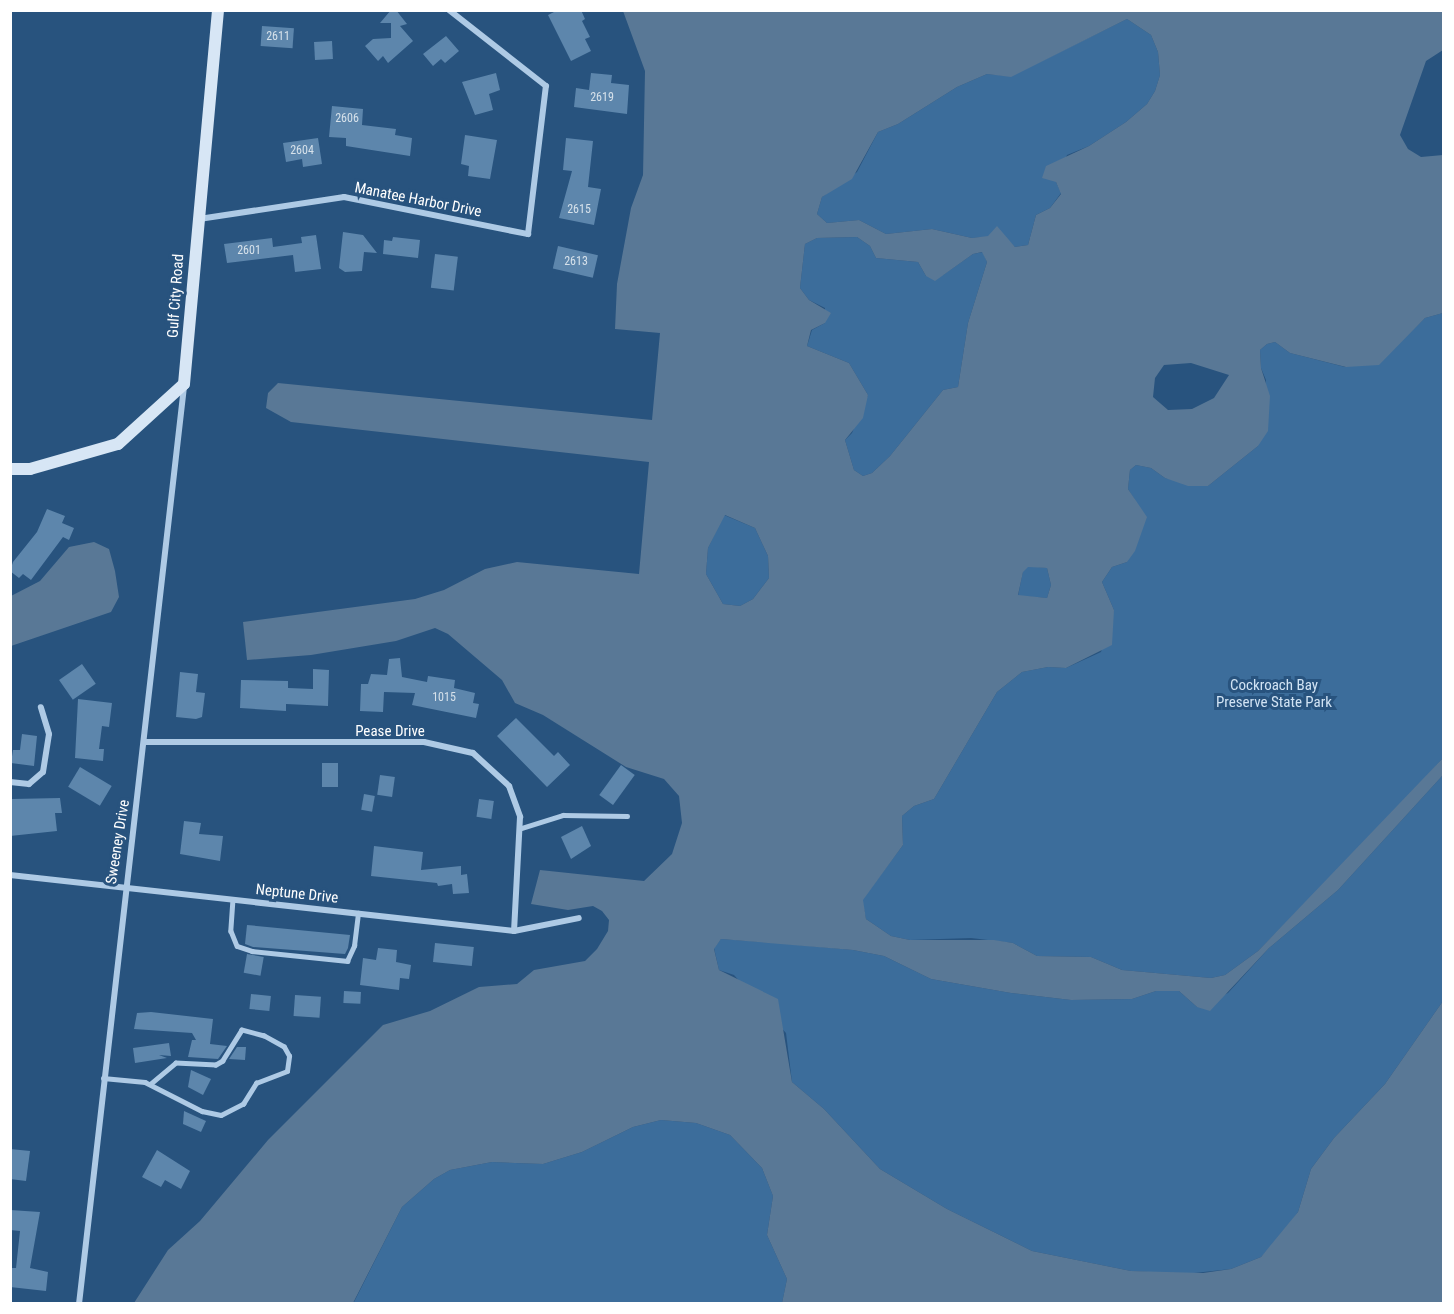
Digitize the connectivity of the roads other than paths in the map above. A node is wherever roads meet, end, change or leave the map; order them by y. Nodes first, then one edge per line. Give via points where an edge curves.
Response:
1 (218, 10) edge
2 (449, 10) edge
3 (196, 219) junction
4 (184, 384) junction
5 (10, 469) edge
6 (41, 707) dead end
7 (146, 742) junction
8 (10, 782) edge
9 (627, 816) dead end
10 (522, 828) junction
11 (10, 875) edge
12 (124, 886) junction
13 (233, 899) junction
14 (358, 913) junction
15 (579, 918) dead end
16 (514, 931) junction
17 (103, 1078) junction
18 (151, 1084) junction
19 (79, 1304) edge

1 - 3 street, Gulf City Road
2 - 3 street, Manatee Harbor Drive via 546,86 528,234 344,197
3 - 4 street, Gulf City Road
4 - 5 street via 118,444 30,469
4 - 7 street, Sweeney Drive
6 - 8 street via 49,734 43,772 29,784
7 - 10 street, Pease Drive via 424,742 473,753 509,786
7 - 12 street, Sweeney Drive
9 - 10 lane via 563,815
10 - 16 street, Pease Drive
11 - 12 street, Neptune Drive
12 - 13 street, Neptune Drive
12 - 17 street, Sweeney Drive
13 - 14 street, Neptune Drive
13 - 14 lane via 231,931 237,946 263,952 347,961 354,946
14 - 16 street, Neptune Drive
15 - 16 street, Neptune Drive
17 - 18 lane
17 - 19 street, Sweeney Drive
18 - 18 lane via 202,1112 230,1114 243,1104 256,1083 287,1071 289,1056 284,1047 242,1030 223,1061 216,1065 176,1063

